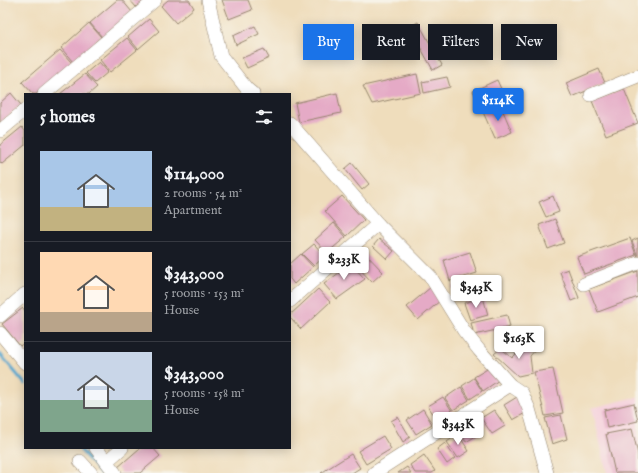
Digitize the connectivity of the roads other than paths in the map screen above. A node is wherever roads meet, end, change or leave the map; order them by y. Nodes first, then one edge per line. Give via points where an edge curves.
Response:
1 (155, 0) edge
2 (208, 0) edge
3 (638, 76) edge
4 (45, 93) edge
5 (252, 93) edge
6 (591, 95) dead end
7 (24, 111) edge
8 (291, 123) edge
9 (0, 131) edge
10 (378, 224) junction
11 (638, 264) edge
12 (584, 284) dead end
13 (24, 295) edge
14 (291, 300) edge
15 (0, 316) edge
16 (0, 333) edge
17 (24, 362) edge
18 (510, 385) junction
19 (97, 449) edge
20 (121, 449) edge
21 (80, 461) dead end
22 (107, 461) junction
23 (91, 473) edge
24 (115, 473) edge
25 (374, 473) edge
26 (547, 473) edge

1 - 4 street
2 - 5 street via 221,56
3 - 6 street
7 - 9 street
8 - 10 street
10 - 14 street
10 - 18 street via 430,276 464,331
11 - 12 street
13 - 15 street
16 - 17 street
18 - 25 street
18 - 26 street via 522,393 529,408
19 - 22 street
20 - 22 street
21 - 23 street
22 - 24 street

